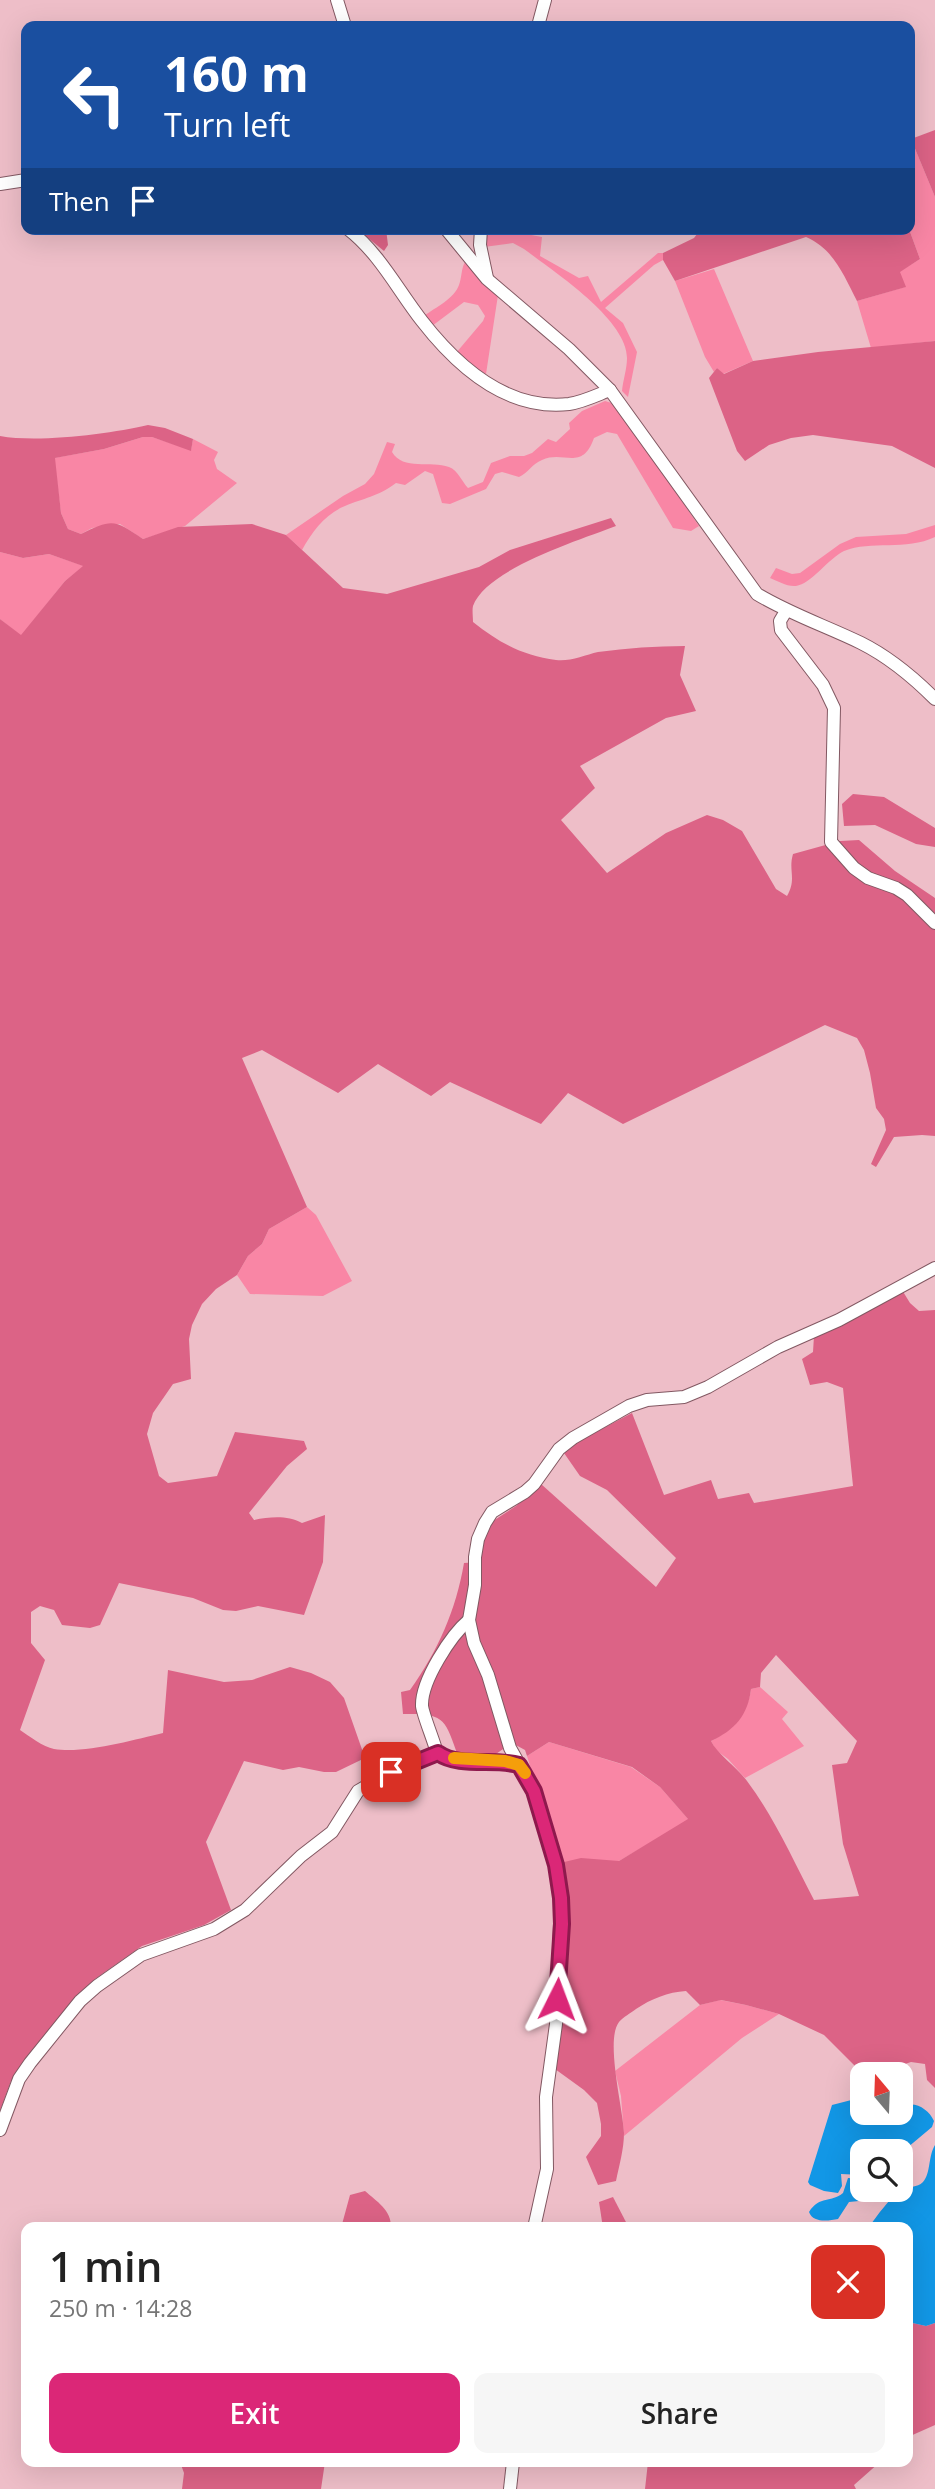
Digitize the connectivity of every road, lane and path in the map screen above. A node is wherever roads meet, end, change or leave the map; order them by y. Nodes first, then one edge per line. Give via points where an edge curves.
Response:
1 (337, 0) edge
2 (545, 0) edge
3 (343, 21) edge
4 (539, 21) edge
5 (21, 181) edge
6 (0, 184) edge
7 (356, 235) edge
8 (451, 235) edge
9 (481, 235) edge
10 (487, 279) junction
11 (610, 390) junction
12 (786, 611) junction
13 (935, 699) edge
14 (935, 923) edge
15 (935, 1268) edge
16 (468, 1620) junction
17 (510, 1748) junction
18 (438, 1753) junction
19 (492, 1761) junction
20 (519, 1765) junction
21 (0, 2130) edge
22 (535, 2222) edge
23 (512, 2467) edge
24 (510, 2489) edge

1 - 3 street
2 - 4 street
5 - 6 street
7 - 11 street via 378,257 452,356 500,392 513,399 570,404
8 - 10 street
9 - 10 street
10 - 11 street via 561,341
11 - 12 street via 751,587
12 - 13 street via 874,650
12 - 14 street via 781,630 835,708 831,842 854,868 907,895
15 - 16 street via 708,1387 684,1396 637,1402 559,1449 534,1484 492,1512 485,1523 478,1539
16 - 17 street
16 - 18 street via 448,1642 422,1701
17 - 19 street
17 - 20 street
18 - 19 street
18 - 21 street via 358,1791 332,1832 245,1910 214,1929 141,1955 97,1986 30,2063
19 - 20 street
20 - 22 street via 534,1791 561,1898 556,2024 546,2097 547,2169
23 - 24 street

